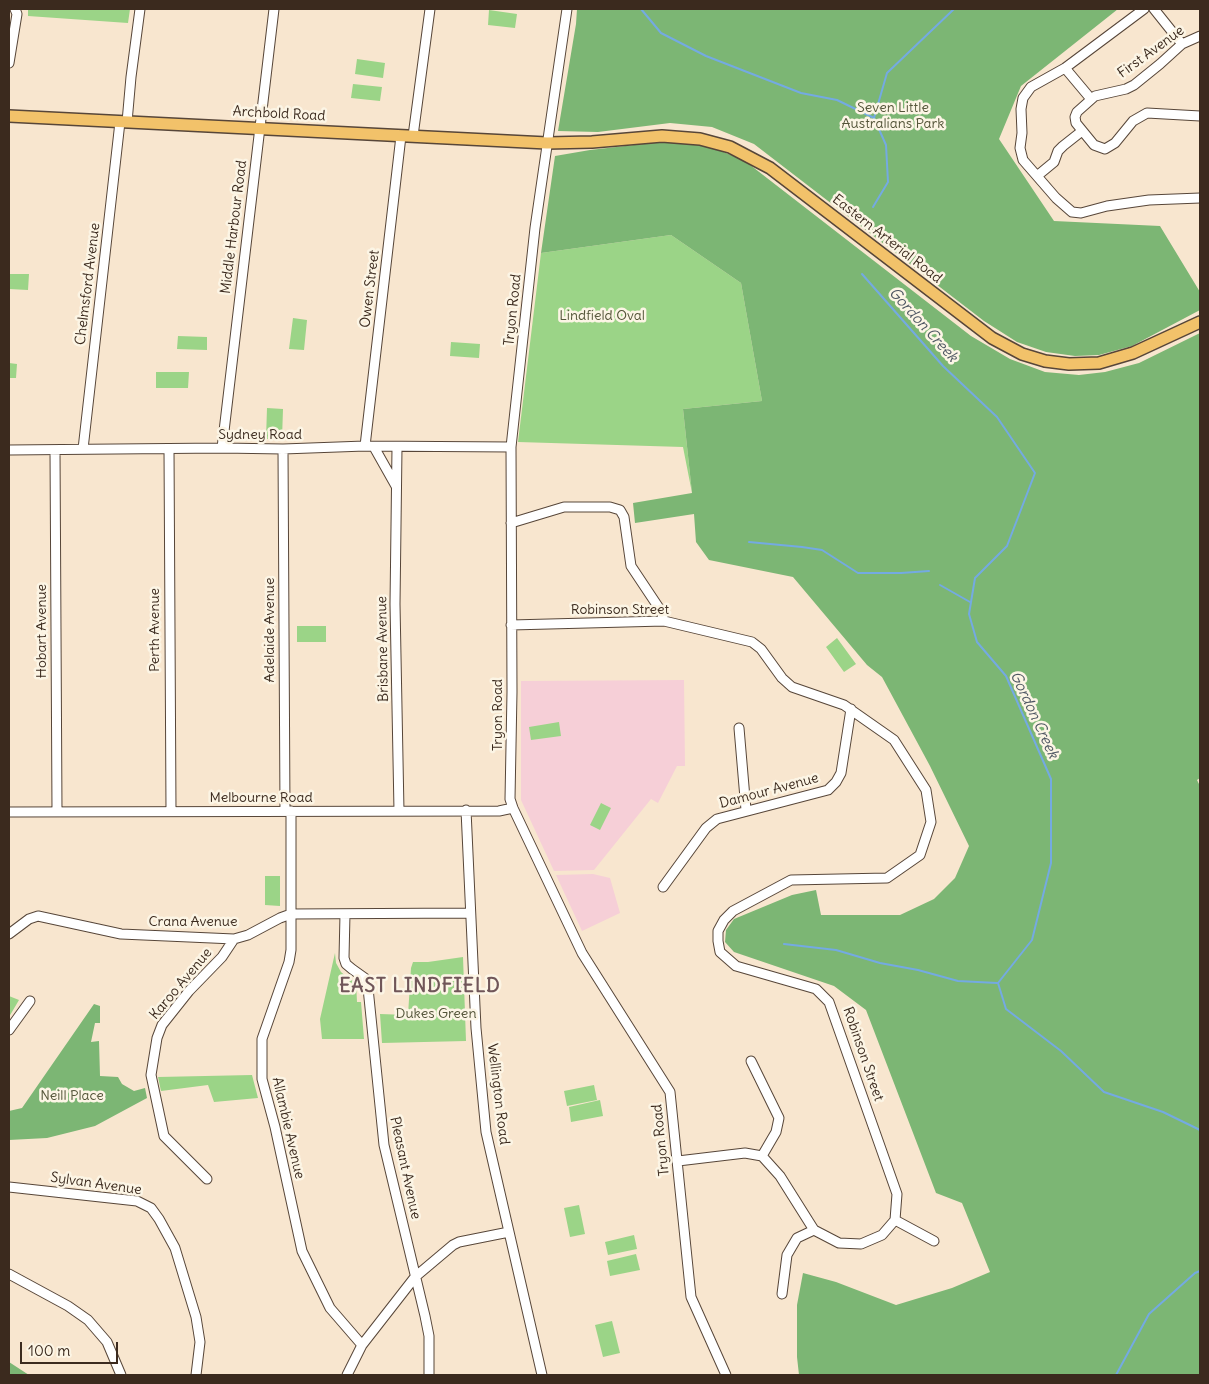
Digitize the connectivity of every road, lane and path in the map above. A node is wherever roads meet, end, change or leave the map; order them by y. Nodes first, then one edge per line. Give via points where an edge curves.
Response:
1 (15, 9) edge
2 (140, 9) edge
3 (274, 9) edge
4 (430, 9) edge
5 (567, 9) edge
6 (1144, 9) edge
7 (1154, 9) edge
8 (1200, 36) edge
9 (1182, 44) junction
10 (9, 63) edge
11 (1065, 68) junction
12 (1091, 99) junction
13 (9, 116) edge
14 (1200, 116) edge
15 (123, 122) junction
16 (260, 128) junction
17 (1082, 131) junction
18 (401, 136) junction
19 (413, 136) junction
20 (547, 143) junction
21 (1037, 176) junction
22 (1200, 198) edge
23 (1200, 322) edge
24 (370, 447) junction
25 (511, 447) junction
26 (222, 448) junction
27 (397, 448) junction
28 (83, 449) junction
29 (283, 449) junction
30 (9, 450) edge
31 (55, 450) junction
32 (169, 450) junction
33 (396, 486) junction
34 (511, 524) junction
35 (664, 622) junction
36 (511, 625) junction
37 (851, 709) junction
38 (739, 728) dead end
39 (513, 808) junction
40 (399, 810) junction
41 (466, 810) junction
42 (746, 810) junction
43 (171, 811) junction
44 (288, 811) junction
45 (9, 812) edge
46 (57, 812) junction
47 (664, 887) dead end
48 (469, 913) junction
49 (291, 914) junction
50 (345, 914) junction
51 (9, 934) edge
52 (234, 939) junction
53 (30, 1001) dead end
54 (9, 1030) edge
55 (751, 1061) dead end
56 (762, 1156) junction
57 (678, 1161) junction
58 (207, 1179) dead end
59 (9, 1187) edge
60 (895, 1220) junction
61 (814, 1230) junction
62 (509, 1232) junction
63 (934, 1241) dead end
64 (9, 1274) edge
65 (415, 1277) junction
66 (782, 1294) dead end
67 (362, 1346) junction
68 (121, 1375) edge
69 (196, 1375) edge
70 (347, 1375) edge
71 (429, 1375) edge
72 (542, 1375) edge
73 (726, 1375) edge

1 - 10 street via 17,14
2 - 15 street, Chelmsford Avenue
3 - 16 street, Middle Harbour Road
4 - 19 street
5 - 20 street, Tryon Road
6 - 11 street
7 - 9 street
8 - 9 street, First Avenue
9 - 12 street, First Avenue via 1134,85
11 - 12 street
11 - 21 street via 1031,87 1023,98 1020,148 1023,160
12 - 17 street via 1075,117
13 - 15 main road, Archbold Road
14 - 17 street via 1147,113 1133,121 1115,143 1105,149 1094,145
15 - 16 main road, Archbold Road
15 - 28 street, Chelmsford Avenue
16 - 18 main road, Archbold Road
16 - 26 street, Middle Harbour Road
17 - 21 street via 1063,146 1054,162
18 - 19 main road, Archbold Road
18 - 24 street, Owen Street
19 - 20 main road, Archbold Road
20 - 23 main road, Eastern Arterial Road via 669,136 700,139 730,147 770,168 992,338 1022,354 1045,361 1099,363 1133,353
20 - 25 street, Tryon Road
21 - 22 street via 1072,212 1148,200
24 - 27 street, Sydney Road
24 - 29 street, Sydney Road
24 - 33 street, Brisbane Avenue
25 - 27 street, Sydney Road
25 - 34 street, Tryon Road
26 - 29 street, Sydney Road
26 - 32 street, Sydney Road
27 - 33 street, Brisbane Avenue
28 - 31 street, Sydney Road
28 - 32 street, Sydney Road
29 - 44 street, Adelaide Avenue
30 - 31 street, Sydney Road
31 - 46 street, Hobart Avenue
32 - 43 street, Perth Avenue
33 - 40 street, Brisbane Avenue
34 - 35 street via 564,507 620,510 624,516 630,566 661,611
34 - 36 street, Tryon Road
35 - 36 street, Robinson Street
35 - 37 street, Robinson Street via 752,642 792,687
36 - 39 street, Tryon Road via 510,800
37 - 42 street, Damour Avenue via 841,773 828,790
37 - 60 street, Robinson Street via 894,740 926,790 931,822 920,855 887,878 791,880 733,912 718,930 718,941 720,952 736,966 816,989 830,1002 897,1194
38 - 42 street
39 - 41 street, Melbourne Road
39 - 57 street, Tryon Road via 582,953 670,1092
40 - 41 street, Melbourne Road
40 - 44 street, Melbourne Road
41 - 48 street, Wellington Road
42 - 47 street, Damour Avenue via 717,819 706,828
43 - 44 street, Melbourne Road
43 - 46 street, Melbourne Road
44 - 49 street, Allambie Avenue
45 - 46 street, Melbourne Road
48 - 50 street, Crana Avenue
48 - 62 street, Wellington Road via 486,1132
49 - 50 street, Crana Avenue
49 - 52 street, Crana Avenue
49 - 67 street, Allambie Avenue via 288,962 262,1039 262,1079 302,1251 330,1308
50 - 65 street, Pleasant Avenue via 344,958 346,964 366,979 384,1145
51 - 52 street, Crana Avenue via 38,916 121,934
52 - 58 street, Karoo Avenue via 162,1025 151,1075 164,1136
53 - 54 street
55 - 56 street via 779,1118 776,1132
56 - 57 street via 745,1153
56 - 61 street via 780,1176
57 - 73 street, Tryon Road via 691,1297
59 - 69 street, Sylvan Avenue via 137,1201 151,1208 175,1248 196,1317 200,1342
60 - 61 street via 882,1235 861,1244 839,1243
60 - 63 street
61 - 66 street via 797,1238 787,1255
62 - 65 street via 459,1242
62 - 72 street, Wellington Road
64 - 68 street via 88,1320 107,1342
65 - 67 street
65 - 71 street, Pleasant Avenue via 429,1336
67 - 70 street

